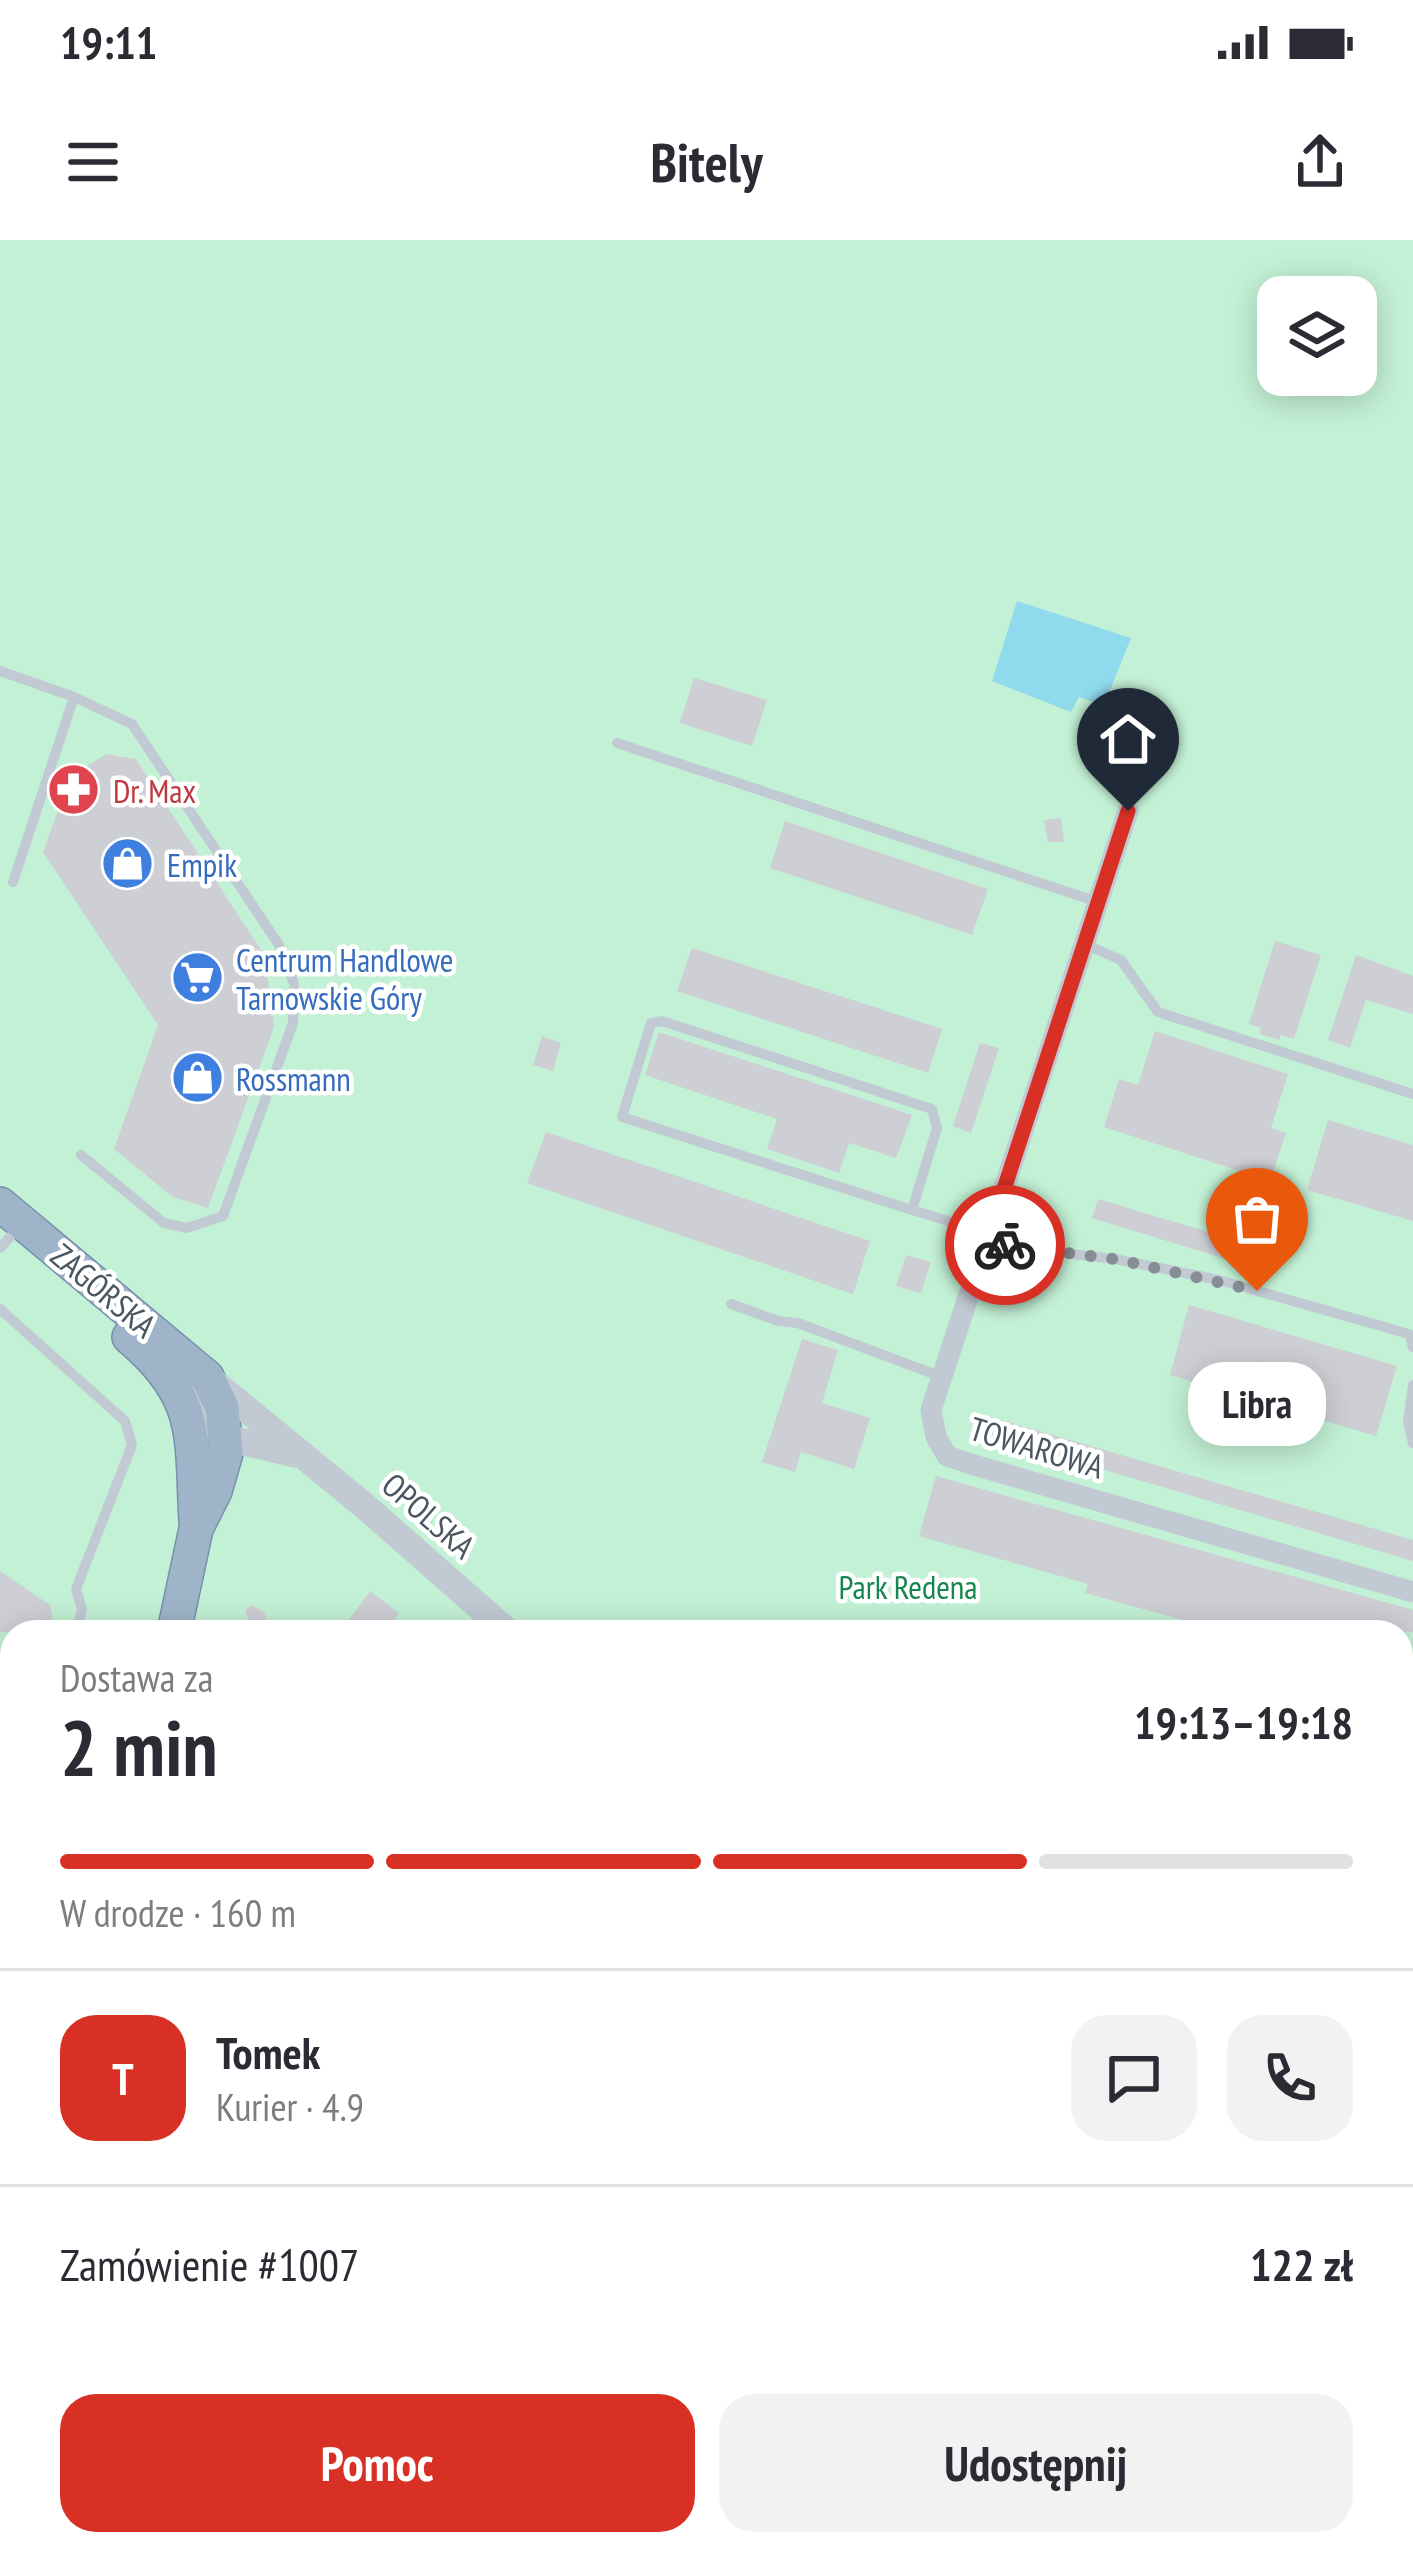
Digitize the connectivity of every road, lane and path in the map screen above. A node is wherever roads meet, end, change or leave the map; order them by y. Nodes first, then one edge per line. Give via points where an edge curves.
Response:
1 (0, 671) edge
2 (74, 698) junction
3 (1142, 699) dead end
4 (617, 743) dead end
5 (1128, 811) joint
6 (13, 882) dead end
7 (1098, 902) junction
8 (1084, 944) junction
9 (1413, 1094) edge
10 (81, 1155) dead end
11 (912, 1210) junction
12 (3, 1229) edge
13 (986, 1244) junction
14 (730, 1304) dead end
15 (0, 1310) edge
16 (1413, 1347) edge
17 (942, 1377) junction
18 (192, 1383) junction
19 (1413, 1385) edge
20 (215, 1435) junction
21 (265, 1437) junction
22 (1413, 1443) edge
23 (222, 1473) junction
24 (196, 1528) junction
25 (1413, 1592) edge
26 (80, 1620) edge
27 (177, 1620) edge
28 (494, 1620) edge

1 - 2 lane
2 - 6 lane
2 - 10 lane via 132,724 279,944 294,984 293,1023 223,1216 188,1228 164,1223
3 - 5 lane
4 - 7 lane
5 - 7 street, TOWAROWA
7 - 8 street, TOWAROWA
8 - 9 lane via 1121,960 1158,1012
8 - 13 street, TOWAROWA
11 - 11 lane via 622,1118 651,1023 932,1108 937,1128
11 - 13 lane
12 - 18 highway, ZAGÓRSKA
13 - 16 lane via 1219,1280 1409,1334
13 - 17 street, TOWAROWA
14 - 17 lane
15 - 26 lane via 131,1434 76,1589
17 - 25 street, TOWAROWA via 931,1410 946,1456
18 - 20 highway via 218,1394
18 - 21 street, OPOLSKA
19 - 22 lane
20 - 21 street, OPOLSKA
20 - 23 highway
20 - 24 highway
21 - 23 street
21 - 28 street, OPOLSKA via 302,1455
23 - 24 highway
24 - 27 highway

